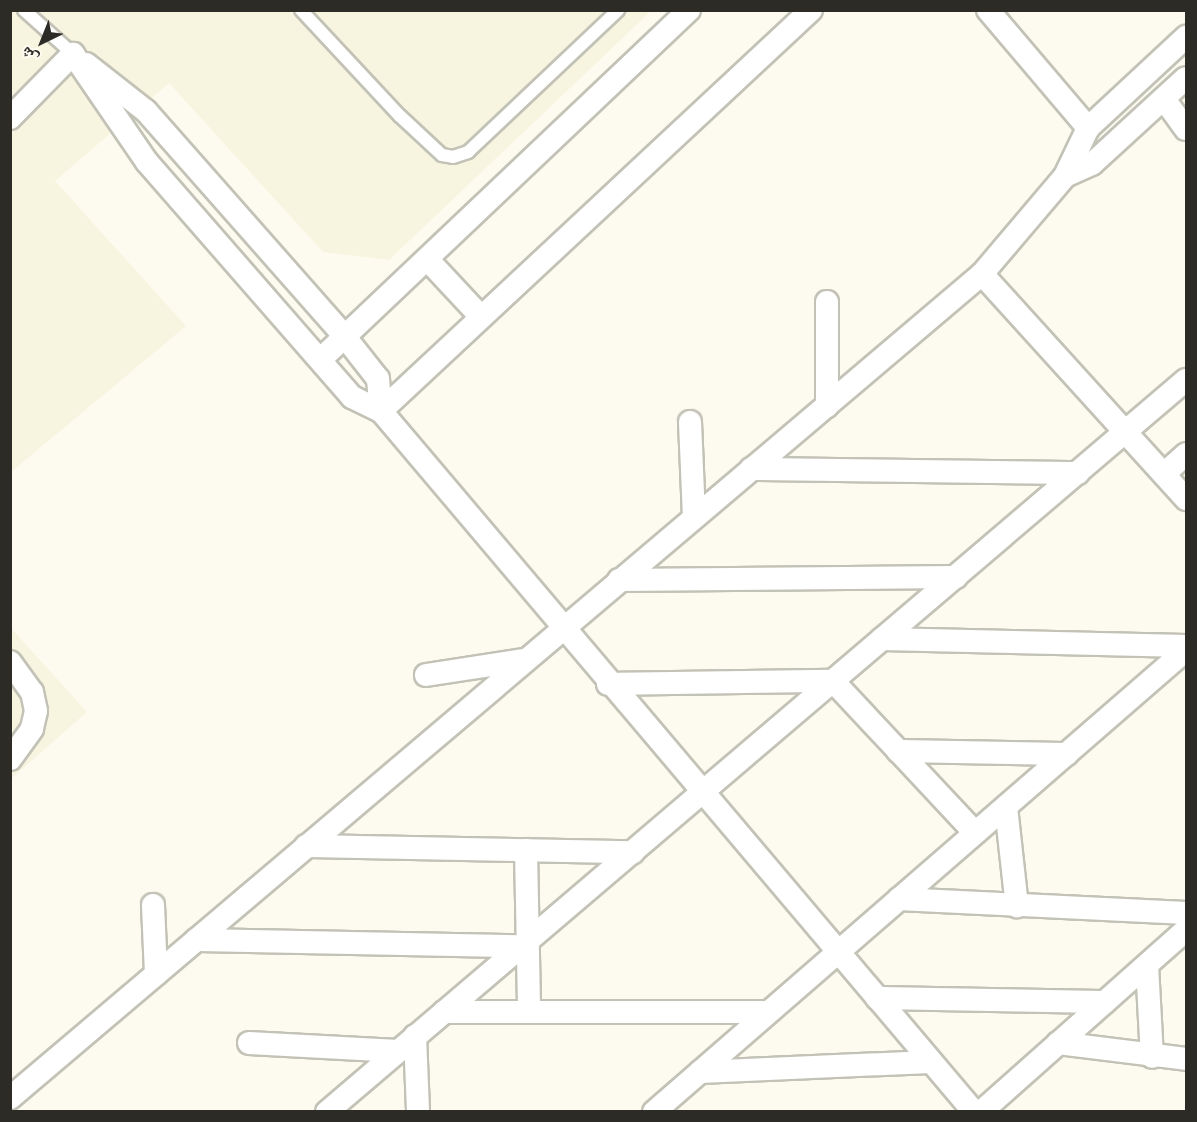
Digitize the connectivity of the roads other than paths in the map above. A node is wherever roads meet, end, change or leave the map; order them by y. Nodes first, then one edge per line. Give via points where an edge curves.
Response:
1 (24, 10) edge
2 (618, 10) edge
3 (688, 10) edge
4 (811, 10) edge
5 (988, 10) edge
6 (304, 11) edge
7 (1186, 37) edge
8 (73, 54) junction
9 (1186, 78) edge
10 (1164, 99) junction
11 (10, 118) edge
12 (1088, 128) junction
13 (1186, 129) edge
14 (171, 138) junction
15 (147, 162) junction
16 (1065, 176) junction
17 (427, 259) junction
18 (982, 274) junction
19 (827, 302) dead end
20 (480, 317) junction
21 (345, 337) junction
22 (321, 359) junction
23 (1186, 380) edge
24 (827, 406) junction
25 (381, 411) junction
26 (690, 422) dead end
27 (1126, 432) junction
28 (1186, 454) edge
29 (752, 469) junction
30 (1078, 473) junction
31 (1164, 474) junction
32 (1186, 499) edge
33 (694, 517) junction
34 (956, 577) junction
35 (619, 580) junction
36 (561, 628) junction
37 (882, 639) junction
38 (1186, 646) edge
39 (1186, 650) edge
40 (523, 660) junction
41 (10, 662) edge
42 (426, 675) dead end
43 (833, 681) junction
44 (608, 684) junction
45 (898, 751) junction
46 (1067, 754) junction
47 (10, 759) edge
48 (702, 794) junction
49 (1006, 807) junction
50 (975, 833) junction
51 (306, 846) junction
52 (526, 850) junction
53 (633, 852) junction
54 (899, 899) junction
55 (153, 905) dead end
56 (1017, 906) junction
57 (1186, 913) edge
58 (1183, 936) edge
59 (196, 940) junction
60 (526, 943) junction
61 (838, 952) junction
62 (1147, 965) junction
63 (156, 974) junction
64 (877, 998) junction
65 (1105, 1002) junction
66 (529, 1011) junction
67 (444, 1012) junction
68 (768, 1012) junction
69 (415, 1036) junction
70 (249, 1043) dead end
71 (1058, 1043) junction
72 (398, 1051) junction
73 (1152, 1057) junction
74 (1186, 1059) edge
75 (931, 1062) junction
76 (700, 1072) junction
77 (10, 1098) edge
78 (664, 1107) edge
79 (327, 1112) edge
80 (418, 1112) edge
81 (974, 1112) edge
82 (981, 1112) edge

1 - 8 lane
2 - 6 lane via 468,153 453,157 442,155 400,116
3 - 17 street
4 - 20 street
5 - 12 street
7 - 12 street
8 - 11 street
8 - 14 street via 146,111
8 - 15 street
9 - 10 street
10 - 13 street
10 - 16 street via 1092,164
12 - 16 street
14 - 15 street
14 - 21 street
15 - 22 street
16 - 18 street
17 - 20 street
17 - 21 street
18 - 24 street
18 - 27 street
19 - 24 street
20 - 25 street
21 - 22 street
21 - 25 street via 378,380
22 - 25 street via 360,405
23 - 27 street
24 - 29 street
25 - 36 street
26 - 33 street
27 - 30 street
27 - 31 street
28 - 31 street
29 - 30 street
29 - 33 street
30 - 34 street
31 - 32 street
33 - 35 street
34 - 35 street
34 - 37 street
35 - 36 street
36 - 40 street
36 - 44 street
37 - 38 street
37 - 43 street
39 - 46 street
40 - 42 street
40 - 51 street
41 - 47 street via 32,692 36,711 32,729
43 - 44 street
43 - 45 street
43 - 48 street
44 - 48 street
45 - 46 street
45 - 50 street
46 - 49 street
48 - 53 street
48 - 61 street
49 - 50 street
49 - 56 street
50 - 54 street
51 - 52 street
51 - 59 street
52 - 53 street
52 - 60 street
53 - 60 street
54 - 56 street
54 - 61 street
55 - 63 street
56 - 57 street
58 - 62 street
59 - 60 street
59 - 63 street
60 - 66 street
60 - 67 street
61 - 64 street
61 - 68 street
62 - 65 street
62 - 73 street
63 - 77 street
64 - 65 street
64 - 75 street
65 - 71 street
66 - 67 street
66 - 68 street
67 - 69 street
68 - 76 street
69 - 72 street
69 - 80 street
70 - 72 street
71 - 73 street
71 - 82 street
72 - 79 street
73 - 74 street
75 - 76 street
75 - 81 street
76 - 78 street

